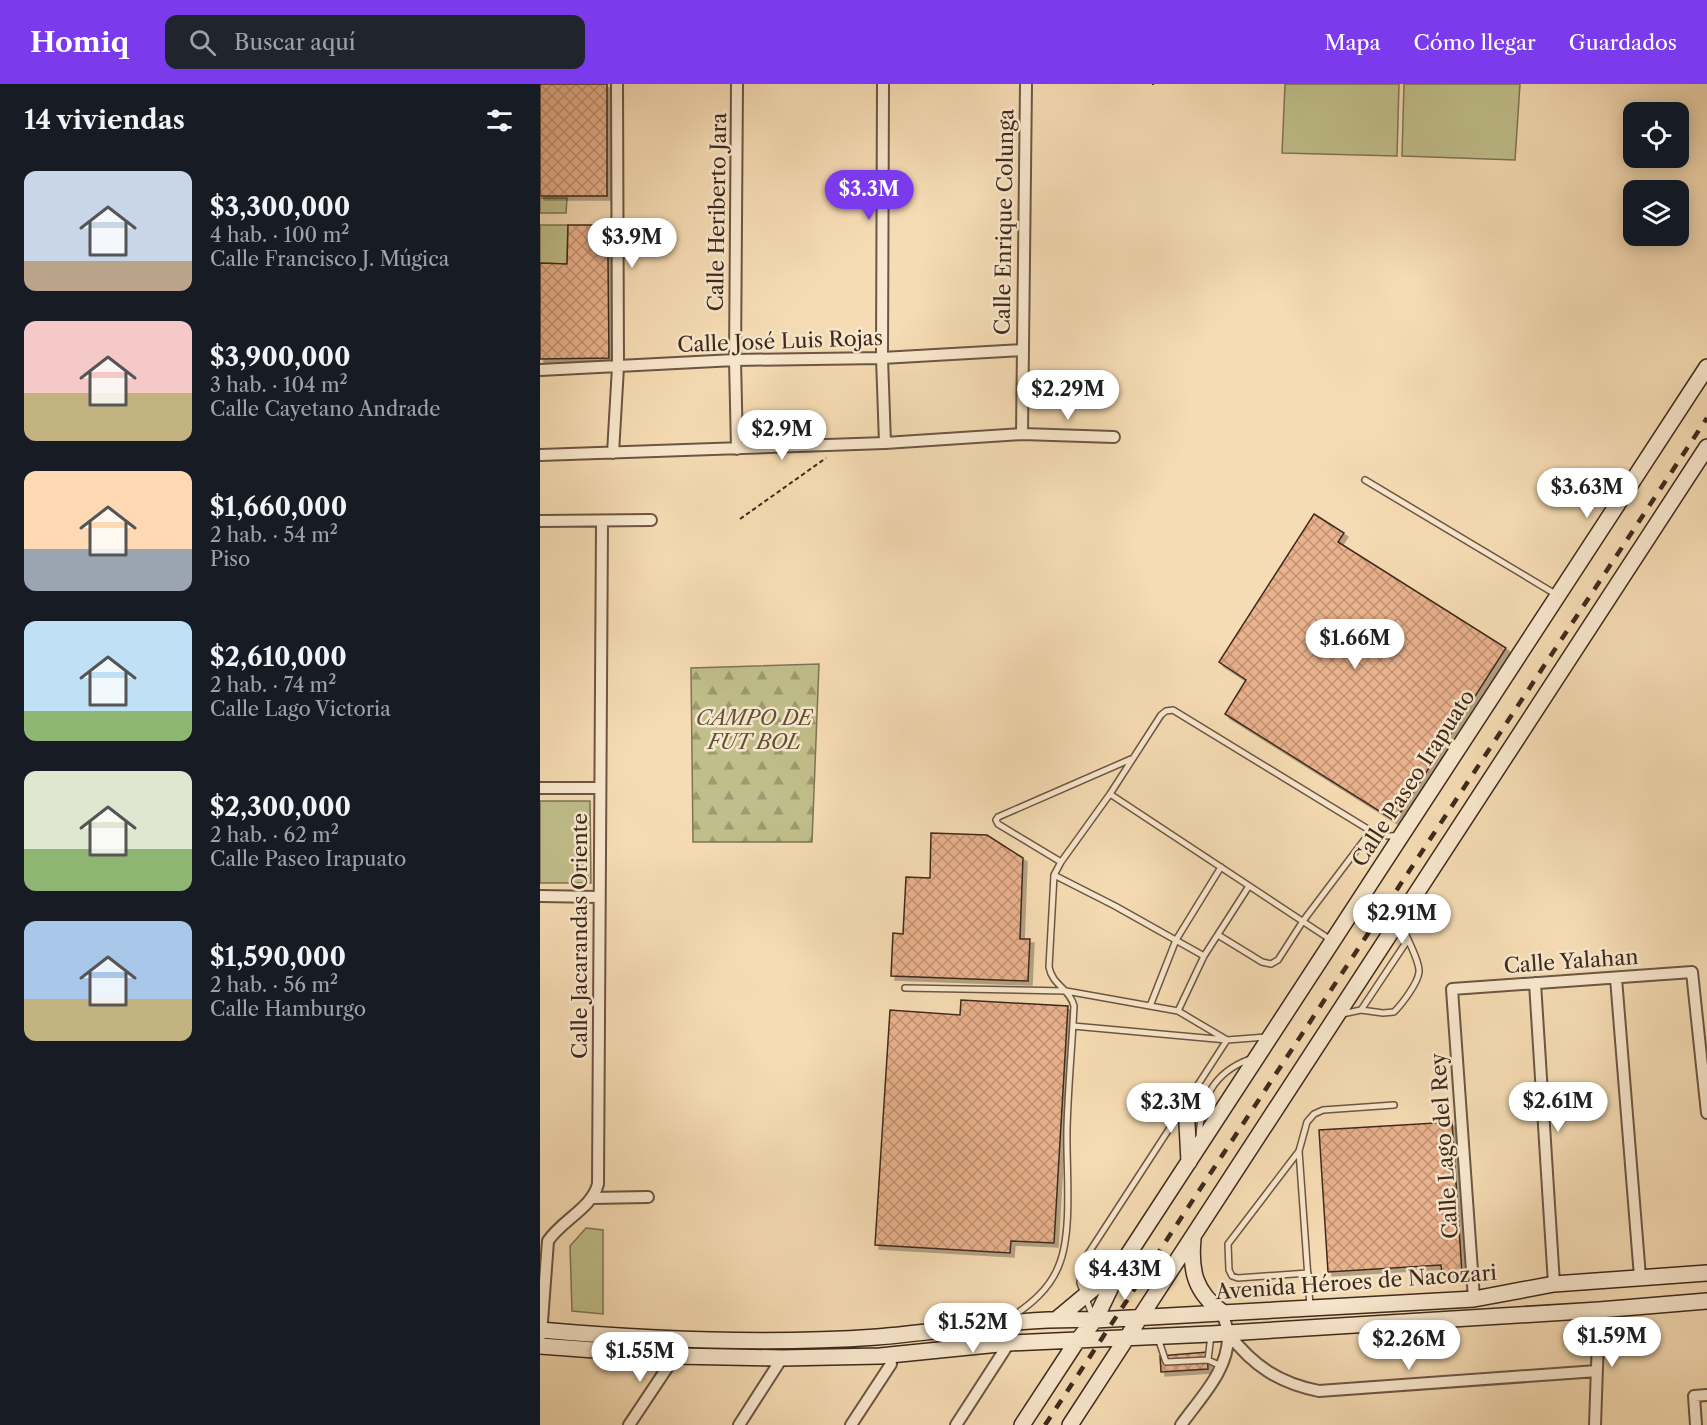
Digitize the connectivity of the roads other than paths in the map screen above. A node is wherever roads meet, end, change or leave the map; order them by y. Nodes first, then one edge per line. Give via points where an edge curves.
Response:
1 (617, 84) edge
2 (737, 84) edge
3 (884, 84) edge
4 (1026, 84) edge
5 (1022, 350) junction
6 (882, 358) junction
7 (735, 360) junction
8 (618, 367) junction
9 (1707, 367) edge
10 (540, 370) edge
11 (1022, 434) junction
12 (1114, 438) dead end
13 (885, 443) junction
14 (1707, 447) edge
15 (737, 449) junction
16 (613, 453) junction
17 (540, 455) edge
18 (1365, 480) dead end
19 (651, 520) dead end
20 (540, 521) edge
21 (602, 522) junction
22 (1557, 595) junction
23 (1133, 759) junction
24 (540, 788) edge
25 (600, 788) junction
26 (1110, 794) junction
27 (1371, 831) junction
28 (1401, 834) junction
29 (1061, 862) junction
30 (1221, 867) junction
31 (1054, 875) junction
32 (1249, 886) junction
33 (540, 896) edge
34 (599, 897) junction
35 (1400, 918) junction
36 (1303, 921) junction
37 (1218, 935) junction
38 (1176, 940) junction
39 (1332, 941) junction
40 (1407, 941) junction
41 (1204, 956) junction
42 (1616, 978) junction
43 (1535, 983) junction
44 (905, 988) dead end
45 (1452, 989) joint
46 (1066, 991) junction
47 (1150, 1006) junction
48 (1361, 1010) junction
49 (1178, 1011) junction
50 (1337, 1015) junction
51 (1073, 1026) junction
52 (1269, 1037) junction
53 (1227, 1040) junction
54 (1257, 1057) junction
55 (1186, 1104) junction
56 (1394, 1105) dead end
57 (1707, 1113) edge
58 (1198, 1147) junction
59 (1299, 1151) junction
60 (1189, 1162) junction
61 (648, 1197) dead end
62 (592, 1198) junction
63 (1194, 1235) junction
64 (1122, 1264) junction
65 (1308, 1273) junction
66 (1707, 1273) edge
67 (1640, 1277) junction
68 (1554, 1284) junction
69 (1084, 1296) junction
70 (1474, 1299) junction
71 (1707, 1300) edge
72 (1310, 1307) junction
73 (1599, 1310) junction
74 (1222, 1312) junction
75 (1141, 1316) junction
76 (1057, 1318) junction
77 (1095, 1320) junction
78 (1001, 1324) junction
79 (1228, 1333) junction
80 (1211, 1334) junction
81 (1157, 1336) junction
82 (1127, 1337) junction
83 (540, 1338) edge
84 (1077, 1341) junction
85 (1009, 1343) junction
86 (927, 1353) junction
87 (675, 1356) junction
88 (783, 1358) junction
89 (1208, 1360) junction
90 (891, 1364) dead end
91 (1222, 1367) junction
92 (1598, 1371) junction
93 (1707, 1395) edge
94 (1699, 1421) edge
95 (629, 1425) edge
96 (739, 1425) edge
97 (851, 1425) edge
98 (956, 1425) edge
99 (1022, 1425) edge
100 (1070, 1425) edge
101 (1181, 1425) edge
102 (1595, 1425) edge

1 - 8 street
2 - 7 street, Calle Heriberto Jara
3 - 6 street
4 - 5 street, Calle Enrique Colunga
5 - 6 street, Calle José Luis Rojas
5 - 11 street, Calle Enrique Colunga
6 - 7 street, Calle José Luis Rojas
6 - 13 street
7 - 8 street, Calle José Luis Rojas
7 - 15 street, Calle Heriberto Jara
8 - 10 street, Calle José Luis Rojas
8 - 16 street
9 - 22 main road, Calle Paseo Irapuato
11 - 12 street
11 - 13 street
13 - 15 street
14 - 35 main road
15 - 16 street
16 - 17 street
18 - 22 lane
19 - 21 street
20 - 21 street
21 - 25 street, Calle Jacarandas Oriente
22 - 28 main road, Calle Paseo Irapuato
23 - 26 lane
23 - 27 lane via 1161,715 1173,710
23 - 29 lane via 998,817 998,824
24 - 25 street
25 - 34 street, Calle Jacarandas Oriente
26 - 29 lane
26 - 30 lane
27 - 28 lane via 1381,836
27 - 36 lane
28 - 39 main road, Calle Paseo Irapuato
29 - 31 lane
30 - 32 lane
30 - 38 lane
31 - 38 lane
31 - 46 lane via 1049,967 1050,975
32 - 36 lane
32 - 37 lane
33 - 34 street
34 - 62 street, Calle Jacarandas Oriente via 598,1184
35 - 40 lane
35 - 50 main road
36 - 37 lane via 1278,960 1271,964
36 - 39 lane
37 - 41 lane
38 - 41 lane
38 - 47 lane
39 - 52 main road, Calle Paseo Irapuato
40 - 48 lane
40 - 48 lane via 1419,972 1401,1005 1394,1012
41 - 49 lane
42 - 43 street, Calle Yalahan
42 - 57 street, Calle Yalahan via 1692,972
42 - 67 street
43 - 45 street, Calle Yalahan
43 - 68 street
44 - 46 lane
45 - 70 street, Calle Lago del Rey
46 - 47 lane
46 - 51 lane via 1074,1006
47 - 49 lane
48 - 50 lane
49 - 53 lane
50 - 63 main road
51 - 53 lane
51 - 78 lane via 1064,1251 1059,1267 1038,1297
52 - 53 lane
52 - 54 main road, Calle Paseo Irapuato
53 - 55 lane
54 - 58 main road, Calle Paseo Irapuato
54 - 58 lane via 1236,1064 1218,1078 1206,1095
55 - 60 main road
55 - 69 lane via 1084,1260 1080,1283
56 - 59 lane via 1314,1114
58 - 60 main road, Calle Paseo Irapuato
59 - 65 lane
59 - 65 lane via 1228,1244 1228,1270 1238,1278
60 - 64 main road, Calle Paseo Irapuato
61 - 62 street
62 - 83 street via 554,1231 549,1241
63 - 74 main road via 1192,1270 1208,1299
63 - 75 main road
64 - 69 main road
64 - 77 main road, Calle Paseo Irapuato
65 - 72 lane
66 - 67 main road, Avenida Héroes de Nacozari
67 - 68 main road, Avenida Héroes de Nacozari
68 - 70 main road, Avenida Héroes de Nacozari
69 - 76 main road
69 - 77 lane
70 - 72 main road, Avenida Héroes de Nacozari
71 - 73 main road, Avenida Héroes de Nacozari
72 - 74 main road, Avenida Héroes de Nacozari
73 - 79 main road, Avenida Héroes de Nacozari
73 - 92 street
74 - 75 main road, Avenida Héroes de Nacozari
74 - 79 street
75 - 77 main road, Avenida Héroes de Nacozari
75 - 82 main road
76 - 77 main road, Avenida Héroes de Nacozari
76 - 78 main road, Avenida Héroes de Nacozari
77 - 84 main road, Calle Paseo Irapuato
78 - 83 main road, Avenida Héroes de Nacozari via 805,1341
78 - 86 main road via 984,1334 951,1341
79 - 80 main road, Avenida Héroes de Nacozari
79 - 91 street
79 - 92 street via 1250,1359 1275,1376 1319,1391
80 - 81 main road, Avenida Héroes de Nacozari
80 - 89 lane
81 - 82 main road, Avenida Héroes de Nacozari
81 - 89 lane via 1166,1362
82 - 84 main road, Avenida Héroes de Nacozari
82 - 100 main road
83 - 87 main road, Avenida Héroes de Nacozari
84 - 85 main road, Avenida Héroes de Nacozari
84 - 99 main road, Calle Paseo Irapuato
85 - 86 main road, Avenida Héroes de Nacozari
85 - 98 street
86 - 88 main road, Avenida Héroes de Nacozari
87 - 88 main road, Avenida Héroes de Nacozari
87 - 95 street
88 - 96 street
89 - 91 lane
90 - 97 street
91 - 101 street
92 - 102 street
93 - 94 street via 1694,1396

